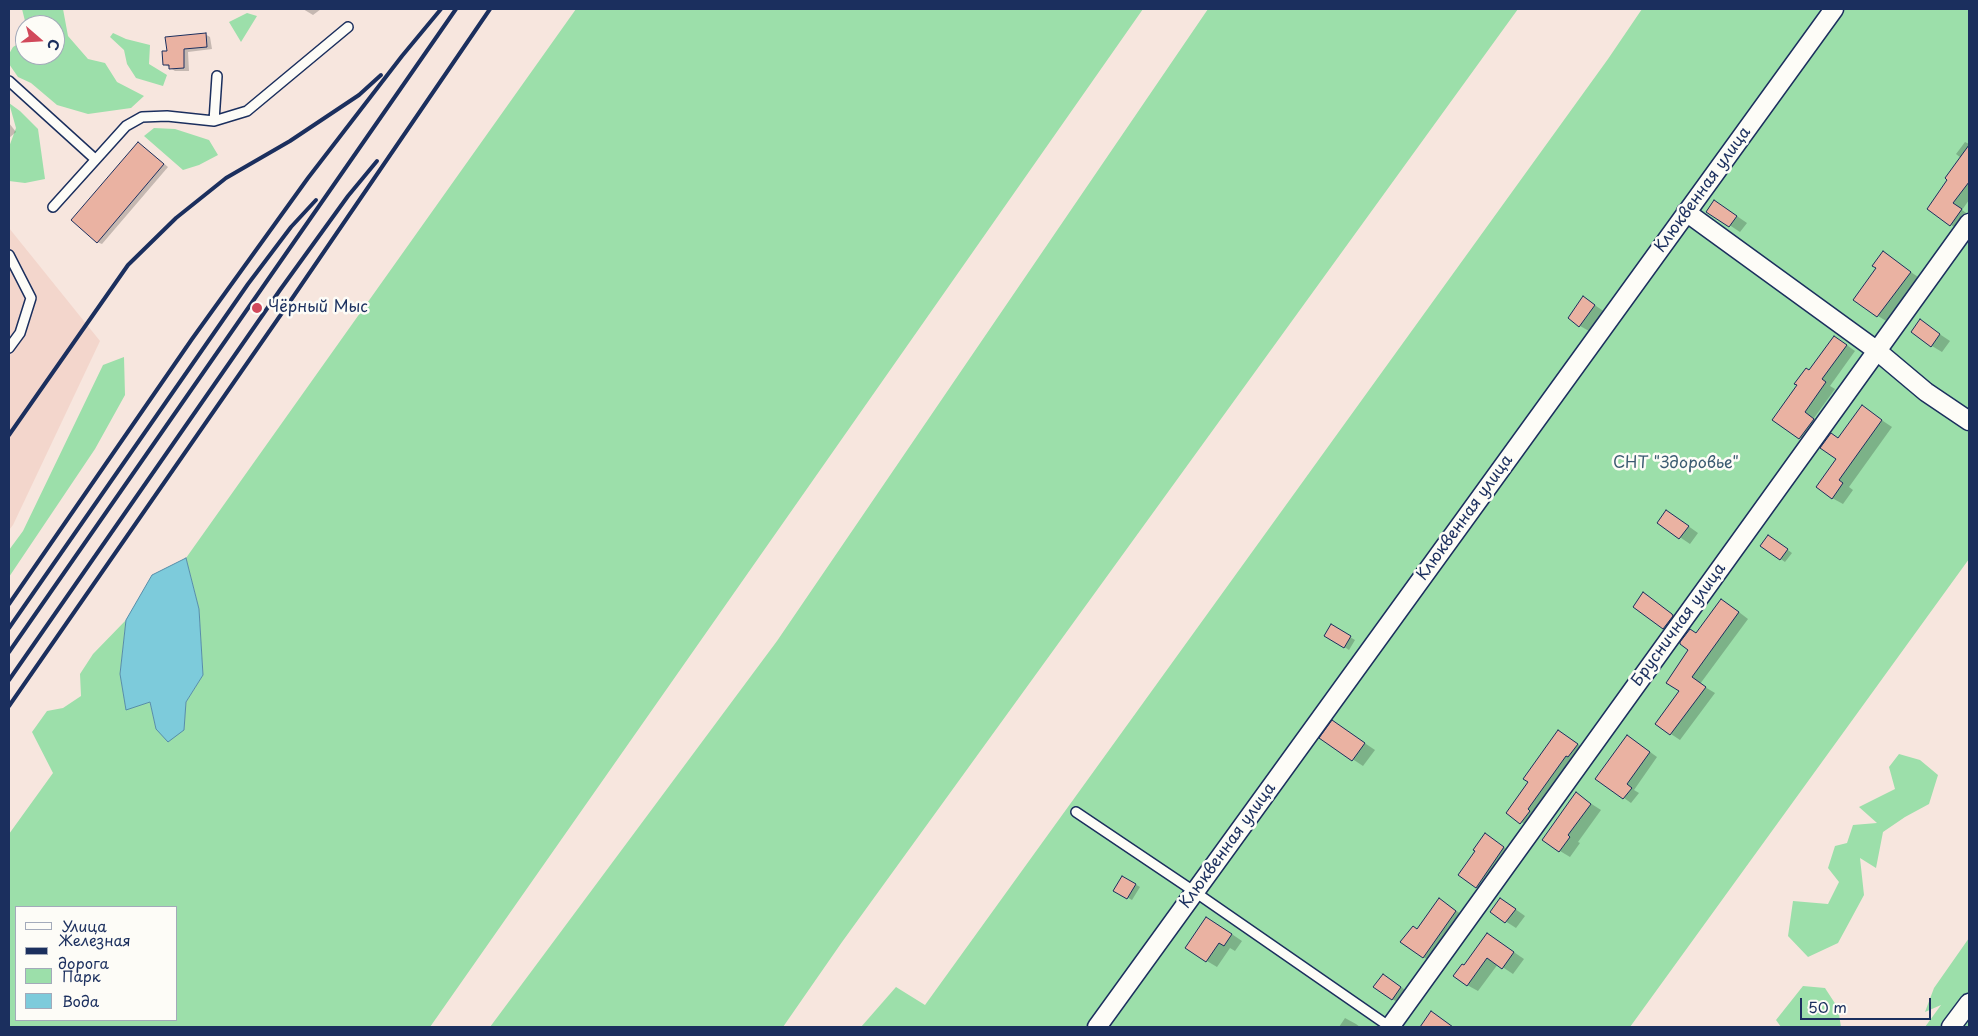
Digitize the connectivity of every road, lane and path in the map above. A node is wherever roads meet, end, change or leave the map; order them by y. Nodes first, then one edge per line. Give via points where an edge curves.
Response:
1 (1834, 9) edge
2 (348, 27) dead end
3 (217, 76) dead end
4 (9, 81) edge
5 (214, 120) junction
6 (95, 159) junction
7 (53, 207) dead end
8 (1686, 212) junction
9 (1969, 223) edge
10 (9, 255) edge
11 (9, 348) edge
12 (1876, 350) junction
13 (1969, 421) edge
14 (1076, 812) dead end
15 (1195, 892) junction
16 (1969, 1003) edge
17 (1098, 1027) edge
18 (1390, 1027) edge
19 (1951, 1027) edge

1 - 8 street, Клюквенная улица
2 - 5 lane via 247,112
3 - 5 lane
4 - 6 lane
5 - 6 lane via 142,117 126,126
6 - 7 lane
8 - 12 street
8 - 15 street, Клюквенная улица
9 - 12 street, Брусничная улица
10 - 11 lane via 30,298 20,333
12 - 13 street via 1926,392
12 - 18 street, Брусничная улица
14 - 15 lane
15 - 17 street, Клюквенная улица
15 - 18 lane
16 - 19 street

